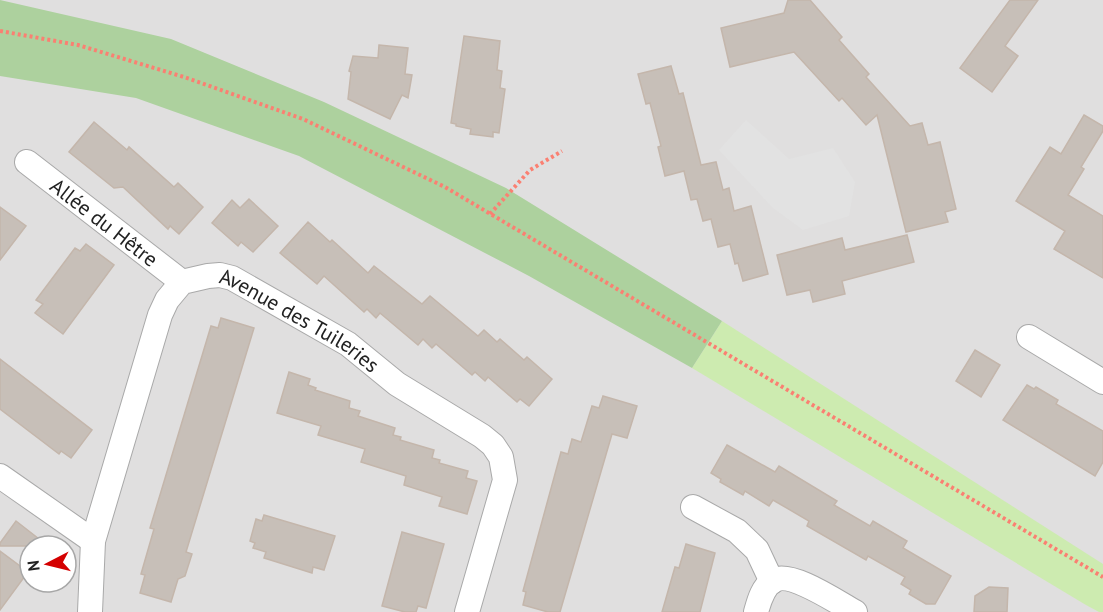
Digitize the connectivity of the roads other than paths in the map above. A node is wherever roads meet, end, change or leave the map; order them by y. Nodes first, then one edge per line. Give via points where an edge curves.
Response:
1 (27, 162) dead end
2 (182, 282) junction
3 (1029, 337) dead end
4 (1103, 382) edge
5 (0, 476) edge
6 (693, 507) dead end
7 (93, 541) junction
8 (772, 582) junction
9 (90, 612) edge
10 (467, 612) edge
11 (756, 612) edge
12 (855, 612) edge

1 - 2 street, Allée du Hêtre
2 - 7 street, Avenue des Tuileries via 160,315
2 - 10 street, Avenue des Tuileries via 220,275 244,284 348,344 397,384 493,446 501,457 505,480
3 - 4 street
5 - 7 street
6 - 8 street via 737,531 757,550
7 - 9 street, Avenue des Tuileries
8 - 11 street
8 - 12 street via 798,582

